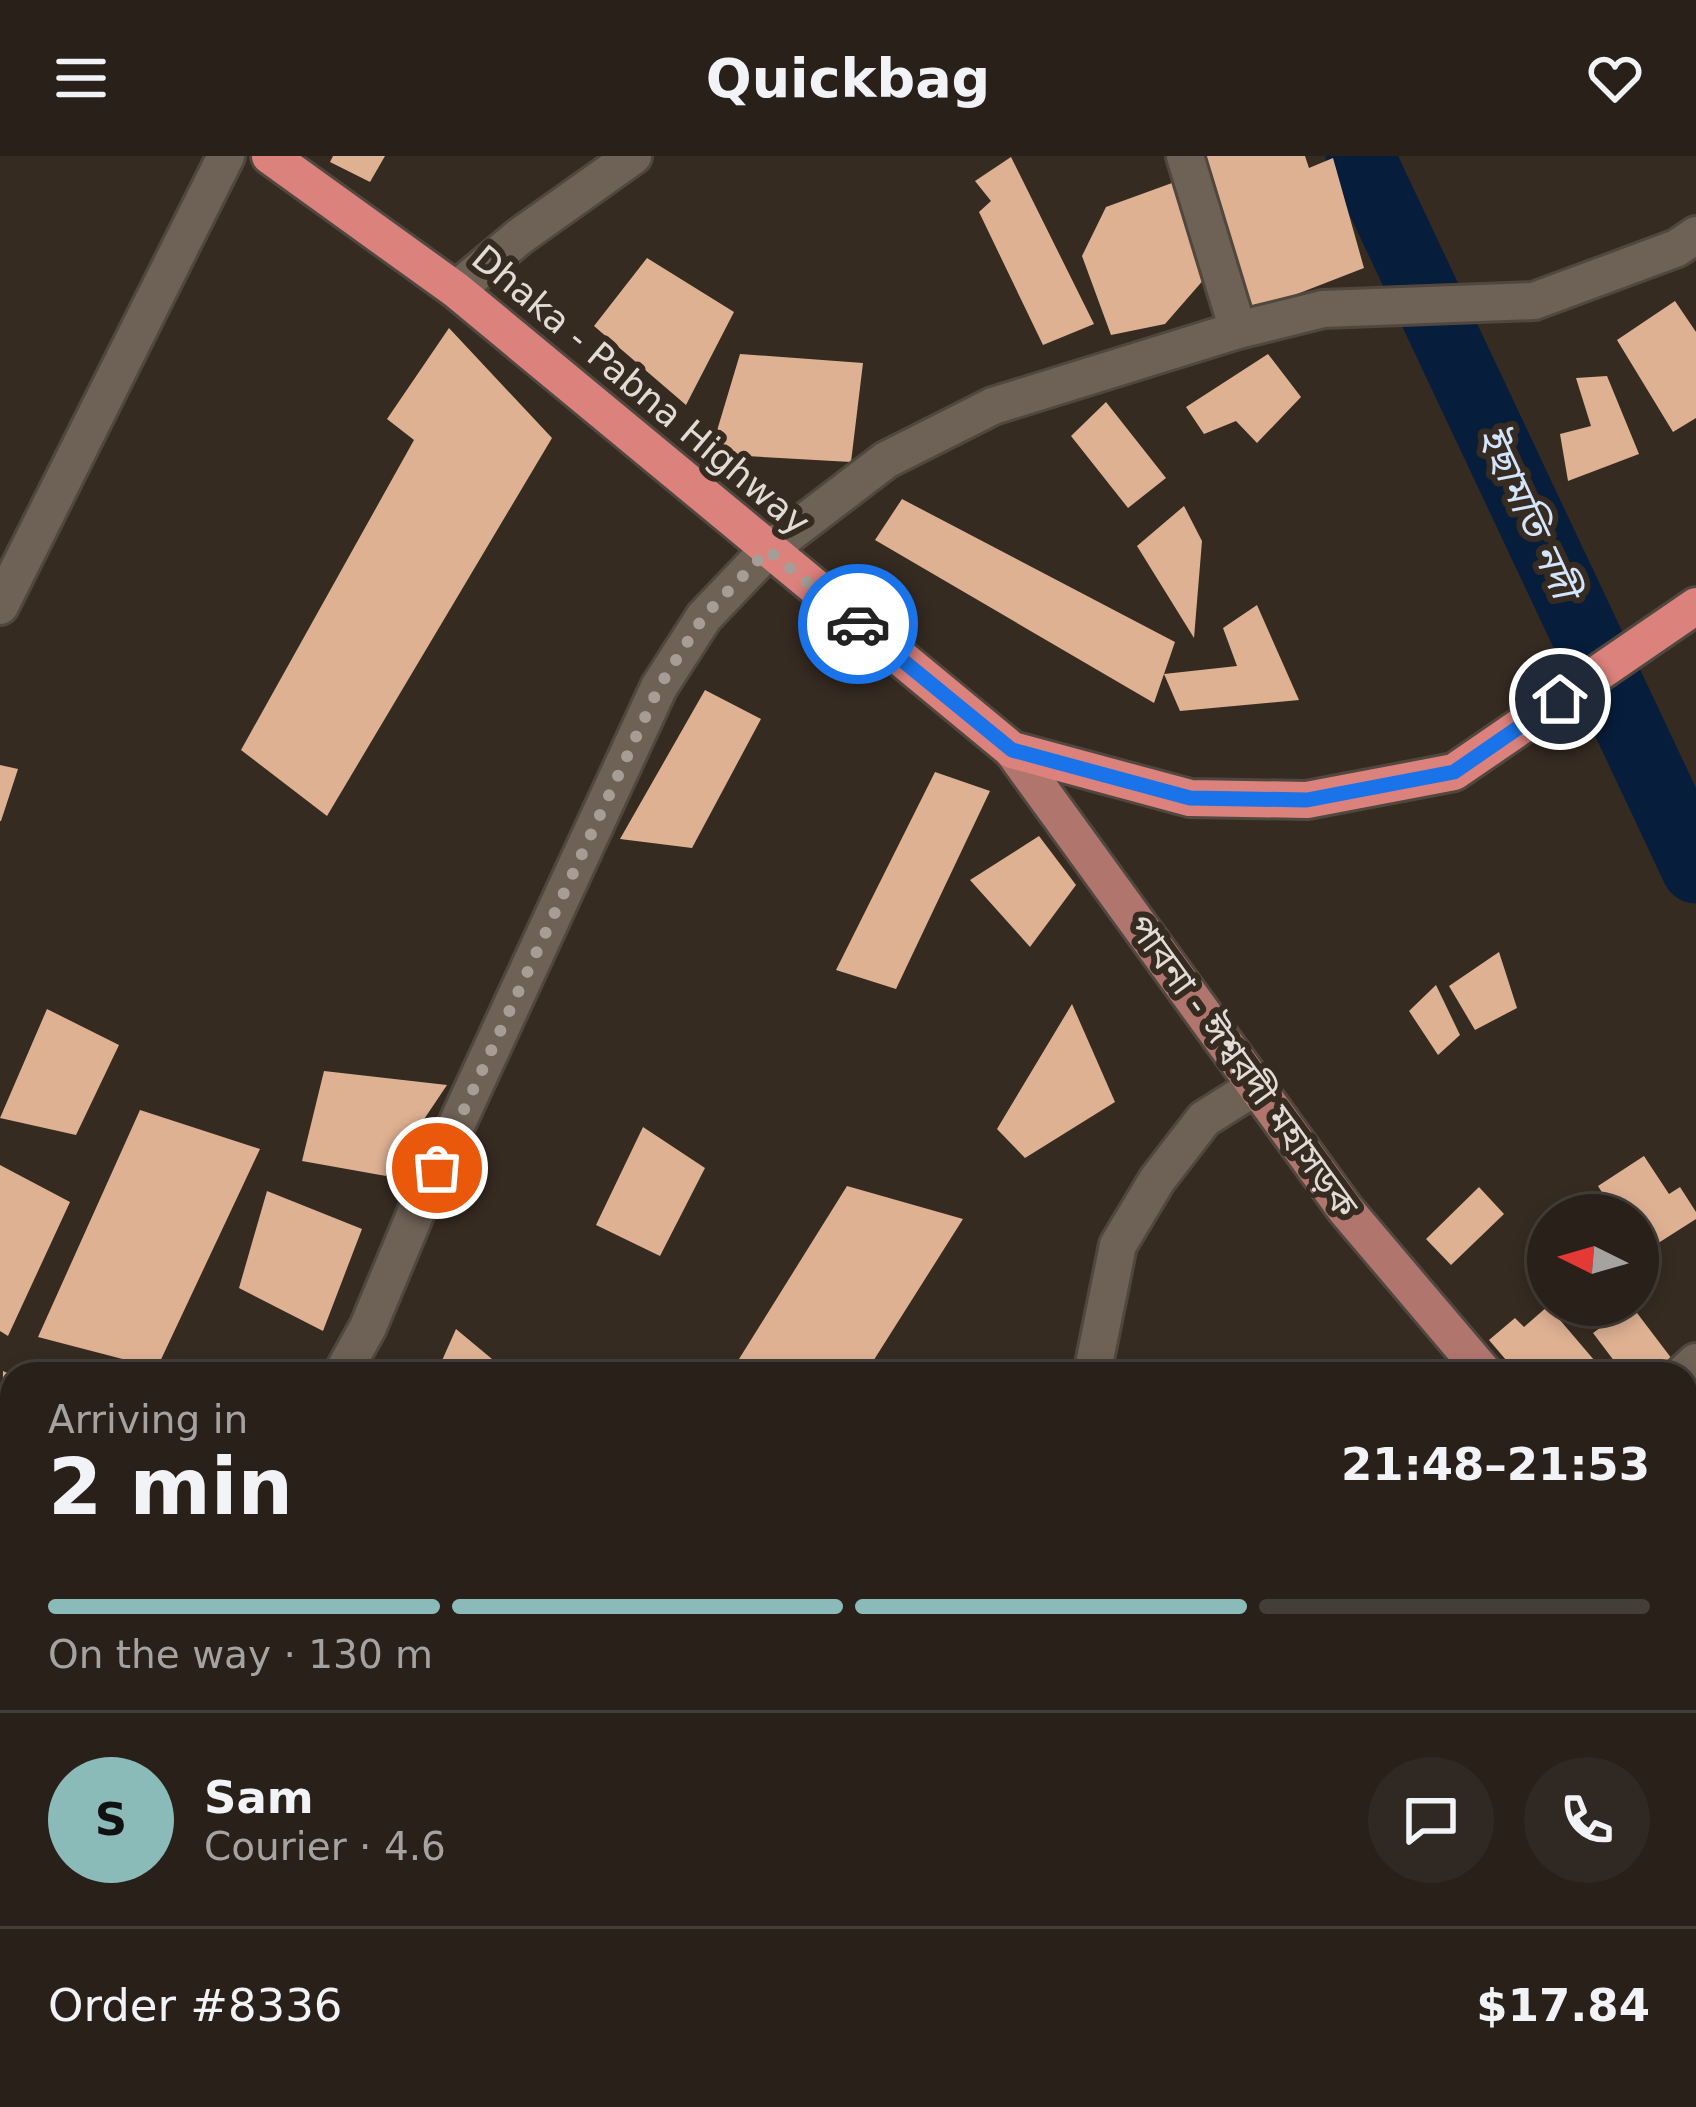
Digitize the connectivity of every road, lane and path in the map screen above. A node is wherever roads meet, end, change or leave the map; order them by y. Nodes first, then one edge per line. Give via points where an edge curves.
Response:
1 (226, 156) edge
2 (270, 156) edge
3 (633, 156) edge
4 (1186, 156) edge
5 (1696, 235) edge
6 (456, 290) junction
7 (1238, 330) junction
8 (768, 550) junction
9 (1696, 606) edge
10 (0, 607) edge
11 (1012, 750) junction
12 (1255, 1087) junction
13 (349, 1362) edge
14 (1094, 1362) edge
15 (1475, 1362) edge

1 - 10 street
2 - 6 highway, Dhaka - Pabna Highway
3 - 6 street
4 - 7 street
5 - 7 street via 1534,301 1323,309
6 - 8 highway, Dhaka - Pabna Highway
7 - 8 street via 993,406 886,460
8 - 11 highway, Dhaka - Pabna Highway
8 - 13 street via 704,616 659,687
9 - 11 highway, Dhaka - Pabna Highway via 1454,772 1307,800 1190,798
11 - 12 main road, পাবনা - ঈশ্বরদী মহাসড়ক
12 - 14 street via 1204,1119 1118,1245
12 - 15 main road, পাবনা - ঈশ্বরদী মহাসড়ক

